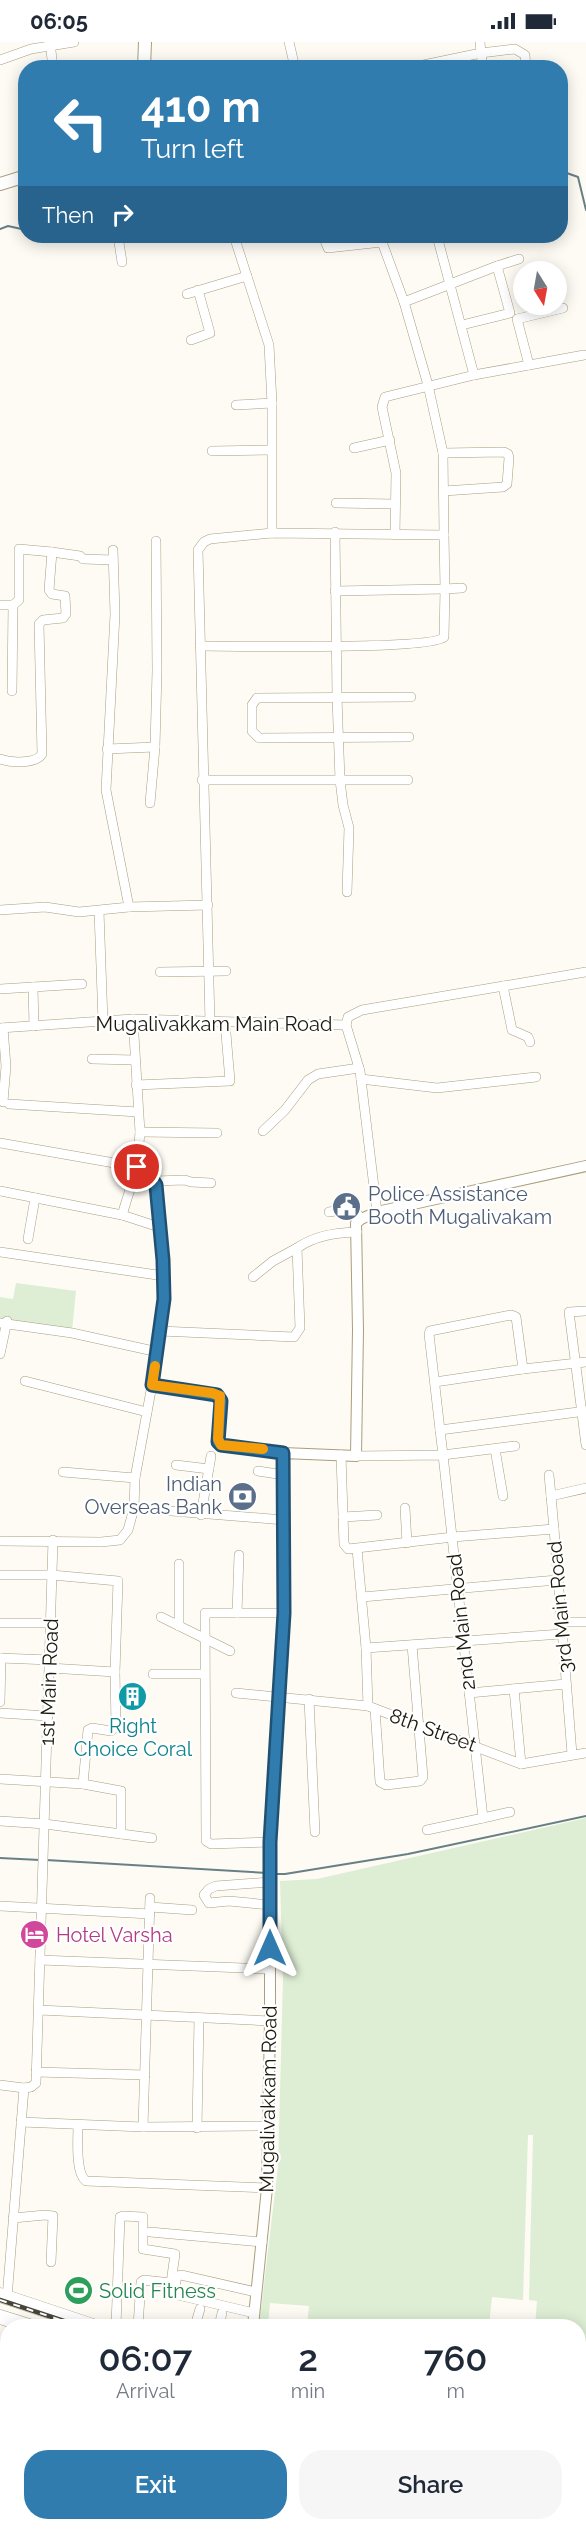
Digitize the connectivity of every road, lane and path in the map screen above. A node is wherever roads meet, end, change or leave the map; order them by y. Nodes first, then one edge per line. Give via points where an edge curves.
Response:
1 (74, 42) edge
2 (146, 42) edge
3 (289, 42) edge
4 (480, 42) edge
5 (50, 44) edge
6 (481, 53) junction
7 (0, 60) edge
8 (52, 60) edge
9 (145, 60) edge
10 (293, 60) edge
11 (447, 60) edge
12 (482, 60) edge
13 (525, 60) edge
14 (18, 178) edge
15 (0, 184) edge
16 (119, 243) edge
17 (236, 243) edge
18 (326, 243) edge
19 (373, 243) edge
20 (382, 243) edge
21 (439, 243) edge
22 (519, 259) dead end
23 (122, 262) dead end
24 (497, 266) junction
25 (247, 276) junction
26 (451, 285) junction
27 (198, 290) junction
28 (187, 294) dead end
29 (404, 303) junction
30 (534, 315) edge
31 (462, 325) junction
32 (191, 340) dead end
33 (584, 355) dead end
34 (529, 365) junction
35 (474, 375) junction
36 (428, 385) junction
37 (272, 403) junction
38 (236, 405) dead end
39 (390, 440) junction
40 (354, 448) dead end
41 (271, 450) junction
42 (212, 451) dead end
43 (443, 453) junction
44 (444, 491) junction
45 (336, 503) dead end
46 (395, 504) junction
47 (272, 532) junction
48 (335, 532) junction
49 (395, 535) junction
50 (444, 535) junction
51 (156, 541) dead end
52 (52, 552) junction
53 (462, 588) dead end
54 (445, 589) junction
55 (335, 591) junction
56 (13, 604) junction
57 (0, 605) edge
58 (337, 645) junction
59 (200, 646) junction
60 (12, 692) dead end
61 (337, 697) junction
62 (411, 697) dead end
63 (338, 736) junction
64 (409, 736) dead end
65 (154, 747) junction
66 (107, 749) junction
67 (0, 759) edge
68 (202, 780) junction
69 (340, 780) junction
70 (408, 780) dead end
71 (150, 803) dead end
72 (346, 892) dead end
73 (207, 905) junction
74 (129, 907) junction
75 (0, 910) edge
76 (99, 911) junction
77 (226, 971) dead end
78 (160, 972) dead end
79 (209, 972) junction
80 (586, 973) edge
81 (82, 984) dead end
82 (503, 986) junction
83 (33, 987) junction
84 (0, 989) edge
85 (133, 1019) junction
86 (103, 1022) junction
87 (210, 1022) junction
88 (225, 1022) junction
89 (346, 1025) junction
90 (34, 1026) junction
91 (2, 1028) edge
92 (530, 1042) dead end
93 (92, 1059) dead end
94 (135, 1060) junction
95 (359, 1068) junction
96 (536, 1077) dead end
97 (361, 1079) junction
98 (136, 1085) junction
99 (138, 1112) junction
100 (263, 1131) dead end
101 (140, 1132) junction
102 (217, 1133) dead end
103 (0, 1143) edge
104 (586, 1166) edge
105 (137, 1167) junction
106 (155, 1181) junction
107 (211, 1183) dead end
108 (0, 1191) edge
109 (36, 1198) junction
110 (329, 1212) dead end
111 (377, 1212) junction
112 (122, 1215) junction
113 (361, 1219) junction
114 (159, 1227) junction
115 (357, 1232) junction
116 (28, 1239) dead end
117 (297, 1248) junction
118 (0, 1252) edge
119 (164, 1276) junction
120 (254, 1277) dead end
121 (586, 1311) edge
122 (4, 1322) edge
123 (160, 1331) junction
124 (158, 1352) junction
125 (0, 1354) edge
126 (586, 1362) edge
127 (575, 1363) junction
128 (523, 1369) junction
129 (25, 1381) dead end
130 (435, 1382) junction
131 (152, 1385) junction
132 (584, 1411) edge
133 (147, 1412) junction
134 (440, 1430) junction
135 (586, 1445) edge
136 (515, 1446) dead end
137 (495, 1449) junction
138 (283, 1453) junction
139 (341, 1455) junction
140 (444, 1455) junction
141 (211, 1456) dead end
142 (356, 1456) junction
143 (176, 1465) dead end
144 (209, 1469) junction
145 (258, 1471) dead end
146 (63, 1472) dead end
147 (284, 1475) junction
148 (549, 1475) dead end
149 (135, 1478) junction
150 (586, 1488) edge
151 (503, 1496) dead end
152 (551, 1496) junction
153 (134, 1508) junction
154 (405, 1508) dead end
155 (201, 1515) junction
156 (377, 1515) dead end
157 (343, 1517) junction
158 (284, 1520) junction
159 (554, 1529) junction
160 (453, 1537) junction
161 (53, 1540) junction
162 (0, 1541) edge
163 (407, 1543) junction
164 (357, 1549) junction
165 (239, 1555) dead end
166 (179, 1564) dead end
167 (0, 1575) edge
168 (52, 1575) junction
169 (557, 1580) junction
170 (458, 1588) junction
171 (362, 1597) junction
172 (237, 1613) junction
173 (284, 1613) junction
174 (161, 1617) dead end
175 (586, 1622) edge
176 (0, 1623) edge
177 (51, 1623) junction
178 (561, 1623) junction
179 (179, 1626) junction
180 (562, 1634) junction
181 (205, 1638) junction
182 (463, 1641) junction
183 (412, 1645) junction
184 (366, 1648) junction
185 (230, 1651) dead end
186 (1, 1658) edge
187 (50, 1664) junction
188 (115, 1672) junction
189 (153, 1674) dead end
190 (204, 1674) junction
191 (566, 1684) junction
192 (514, 1689) junction
193 (236, 1693) dead end
194 (469, 1693) junction
195 (278, 1698) junction
196 (309, 1699) junction
197 (0, 1702) edge
198 (372, 1707) junction
199 (0, 1713) edge
200 (48, 1716) junction
201 (421, 1725) junction
202 (474, 1745) junction
203 (586, 1753) edge
204 (572, 1754) junction
205 (521, 1764) junction
206 (0, 1779) edge
207 (46, 1782) junction
208 (83, 1784) junction
209 (510, 1812) dead end
210 (483, 1818) junction
211 (0, 1821) edge
212 (45, 1824) junction
213 (427, 1830) dead end
214 (315, 1832) dead end
215 (121, 1834) junction
216 (152, 1838) dead end
217 (270, 1846) junction
218 (270, 1881) junction
219 (270, 1905) junction
220 (0, 1906) edge
221 (150, 1907) junction
222 (42, 1908) junction
223 (192, 1910) dead end
224 (40, 1960) junction
225 (148, 1964) junction
226 (270, 1969) junction
227 (39, 2010) junction
228 (147, 2014) junction
229 (199, 2018) junction
230 (270, 2021) junction
231 (36, 2072) junction
232 (145, 2075) junction
233 (0, 2085) edge
234 (24, 2088) junction
235 (21, 2122) junction
236 (78, 2125) junction
237 (267, 2126) junction
238 (143, 2127) junction
239 (197, 2128) junction
240 (267, 2188) junction
241 (13, 2218) junction
242 (150, 2232) dead end
243 (262, 2242) junction
244 (51, 2262) dead end
245 (253, 2291) junction
246 (3, 2296) edge
247 (200, 2309) dead end
248 (250, 2312) junction
249 (222, 2313) dead end
250 (61, 2319) edge
251 (116, 2319) edge
252 (138, 2319) edge
253 (197, 2319) edge
254 (221, 2319) edge
255 (252, 2319) edge

1 - 5 street
2 - 9 main road
3 - 10 street
4 - 6 street
5 - 7 street
5 - 8 street
6 - 11 street
6 - 12 street
6 - 13 street via 520,50
14 - 15 main road
16 - 23 street
17 - 25 street
18 - 19 street via 328,248
20 - 29 street
21 - 26 street
22 - 24 street
24 - 26 street
24 - 31 street via 510,313
25 - 27 street
25 - 37 street via 269,345
26 - 29 street
26 - 31 street
27 - 28 street
27 - 32 street via 210,333
29 - 36 street
30 - 34 street via 518,319
31 - 35 street
33 - 34 street
34 - 35 street
35 - 36 street
36 - 39 street via 387,395 382,400
36 - 43 street
37 - 38 street
37 - 41 street
39 - 40 street
39 - 46 street via 396,473
41 - 42 street
41 - 47 street
43 - 44 street
43 - 44 street via 508,454 507,484 503,488
44 - 50 street
45 - 46 street
46 - 49 street
47 - 48 street
47 - 59 street via 210,539 200,546 196,557
48 - 49 street
48 - 55 street
49 - 50 street
50 - 54 street
51 - 65 street
52 - 56 street via 19,549 19,600
52 - 66 street via 83,559 113,554 115,614
52 - 67 street via 49,590 65,596 66,614 63,618 41,620 39,624 42,753 35,760
53 - 54 street
54 - 55 street
54 - 58 street via 442,640
55 - 58 street
56 - 57 street
56 - 60 street
58 - 59 street
58 - 61 street
59 - 68 street
61 - 62 street
61 - 63 street
61 - 63 street via 257,698 252,705 252,730 259,738
63 - 64 street
63 - 69 street
65 - 66 street
65 - 71 street
66 - 74 street via 106,790
68 - 69 street
68 - 73 street
69 - 70 street
69 - 72 street via 349,828
73 - 74 street
73 - 79 street
74 - 76 street
75 - 76 street via 45,907
76 - 86 street
77 - 79 street
78 - 79 street
79 - 87 street
80 - 82 street
81 - 83 street
82 - 89 street via 362,1010 348,1017
82 - 92 street via 512,1030 528,1037
83 - 84 street
83 - 90 street
85 - 86 street, Mugalivakkam Main Road
85 - 87 street, Mugalivakkam Main Road
85 - 94 street
86 - 90 street, Mugalivakkam Main Road
87 - 88 street, Mugalivakkam Main Road
88 - 89 street, Mugalivakkam Main Road
88 - 98 street via 230,1081
89 - 95 street, Mugalivakkam Main Road
90 - 91 street, Mugalivakkam Main Road
91 - 99 street via 6,1103
93 - 94 street
94 - 98 street
95 - 97 street, Mugalivakkam Main Road
95 - 100 street via 318,1074 308,1080
96 - 97 street via 437,1088
97 - 111 street, Mugalivakkam Main Road
98 - 99 street
99 - 101 street
101 - 102 street
101 - 105 street
103 - 105 street
104 - 111 street
105 - 106 street
105 - 112 street
106 - 107 street
106 - 114 street
108 - 109 street
109 - 112 street
109 - 116 street
110 - 113 street via 353,1208
111 - 113 street
112 - 114 street
113 - 115 street via 356,1223
114 - 119 street
115 - 117 street via 330,1233
115 - 142 street
117 - 120 street
117 - 123 street via 300,1328 294,1337
118 - 119 street
119 - 123 street
121 - 127 street via 569,1312
122 - 124 street
122 - 125 street
123 - 124 street
124 - 131 street
126 - 127 street
127 - 128 street
127 - 132 street
128 - 130 street
128 - 130 street, 2nd Main Road via 517,1319 512,1315 430,1331
129 - 133 street
130 - 134 street, 2nd Main Road
131 - 133 street
131 - 138 street via 217,1395 221,1401 221,1445
132 - 134 street
132 - 135 street
133 - 149 street
134 - 140 street, 2nd Main Road
136 - 137 street
137 - 140 street
137 - 151 street
138 - 139 street
138 - 147 street, Mugalivakkam Road
139 - 142 street
139 - 157 street
140 - 142 street
140 - 160 street, 2nd Main Road
141 - 144 street
143 - 144 street
144 - 155 street
145 - 147 street
146 - 149 street
147 - 158 street, Mugalivakkam Road
148 - 152 street
149 - 153 street
150 - 152 street
152 - 159 street
153 - 155 street
153 - 161 street via 128,1530 120,1540
154 - 163 street
155 - 158 street
156 - 157 street
157 - 164 street, 3rd Main Road via 344,1544 348,1549
158 - 173 street, Mugalivakkam Road
159 - 160 street, 3rd Main Road
159 - 169 street, 3rd Main Road
160 - 163 street, 3rd Main Road
160 - 170 street, 2nd Main Road
161 - 162 street
161 - 168 street, 1st Main Road
163 - 164 street, 3rd Main Road
164 - 171 street
165 - 172 street
166 - 179 street
167 - 168 street
168 - 177 street, 1st Main Road
168 - 188 street via 118,1581
169 - 170 street
169 - 178 street, 3rd Main Road
170 - 171 street
170 - 182 street, 2nd Main Road
171 - 184 street
172 - 173 street
172 - 181 street via 205,1613
173 - 195 street, Mugalivakkam Road
174 - 179 street
175 - 178 street
176 - 177 street
177 - 187 street, 1st Main Road
178 - 180 street, 3rd Main Road
179 - 181 street
180 - 182 street
180 - 191 street, 3rd Main Road
181 - 185 street
181 - 190 street
182 - 183 street
182 - 194 street, 2nd Main Road
183 - 184 street
183 - 201 street
184 - 198 street
186 - 187 street
186 - 197 street
187 - 188 street
187 - 200 street, 1st Main Road
188 - 208 street via 116,1726 111,1731 88,1730
189 - 190 street
190 - 217 street via 206,1841
191 - 192 street
191 - 204 street, 3rd Main Road
192 - 194 street
192 - 205 street
193 - 195 street, 8th Street
194 - 202 street, 2nd Main Road
195 - 196 street, 8th Street
195 - 217 street, Mugalivakkam Road
196 - 198 street, 8th Street
196 - 214 street
198 - 201 street, 8th Street
198 - 201 street via 380,1780 384,1784 423,1779
199 - 200 street
200 - 207 street, 1st Main Road
201 - 202 street, 8th Street
202 - 205 street, 8th Street
202 - 210 street, 2nd Main Road
203 - 204 street
204 - 205 street
206 - 207 street
207 - 208 street
207 - 212 street, 1st Main Road
208 - 215 street via 121,1791
209 - 210 street
210 - 213 street
211 - 212 street
212 - 215 street
212 - 222 street
215 - 216 street
217 - 218 street, Mugalivakkam Road
218 - 219 street, Mugalivakkam Road
218 - 219 street via 216,1886 204,1894 208,1903
219 - 226 street, Mugalivakkam Road
220 - 222 street
221 - 222 street
221 - 223 street
221 - 225 street
222 - 224 street
224 - 225 street
224 - 227 street
225 - 226 street
225 - 228 street
226 - 230 street, Mugalivakkam Road
227 - 228 street
227 - 231 street
228 - 229 street
228 - 232 street
229 - 230 street
229 - 239 street
230 - 237 street, Mugalivakkam Road
231 - 232 street
231 - 234 street via 34,2085
232 - 238 street
233 - 234 street
234 - 235 street
235 - 236 street
235 - 241 street
236 - 238 street
236 - 240 street via 79,2169 86,2181
237 - 239 street
237 - 240 street, Mugalivakkam Road
238 - 239 street
240 - 243 street, Mugalivakkam Road
241 - 244 street via 53,2216
241 - 246 street
242 - 243 street
243 - 245 street, Mugalivakkam Road
245 - 248 street, Mugalivakkam Road
245 - 248 street via 181,2275 177,2276 174,2291
246 - 250 main road
247 - 253 street
248 - 255 street, Mugalivakkam Road
249 - 254 street
251 - 252 street via 123,2216 143,2217 143,2249 175,2254 170,2283 141,2282

